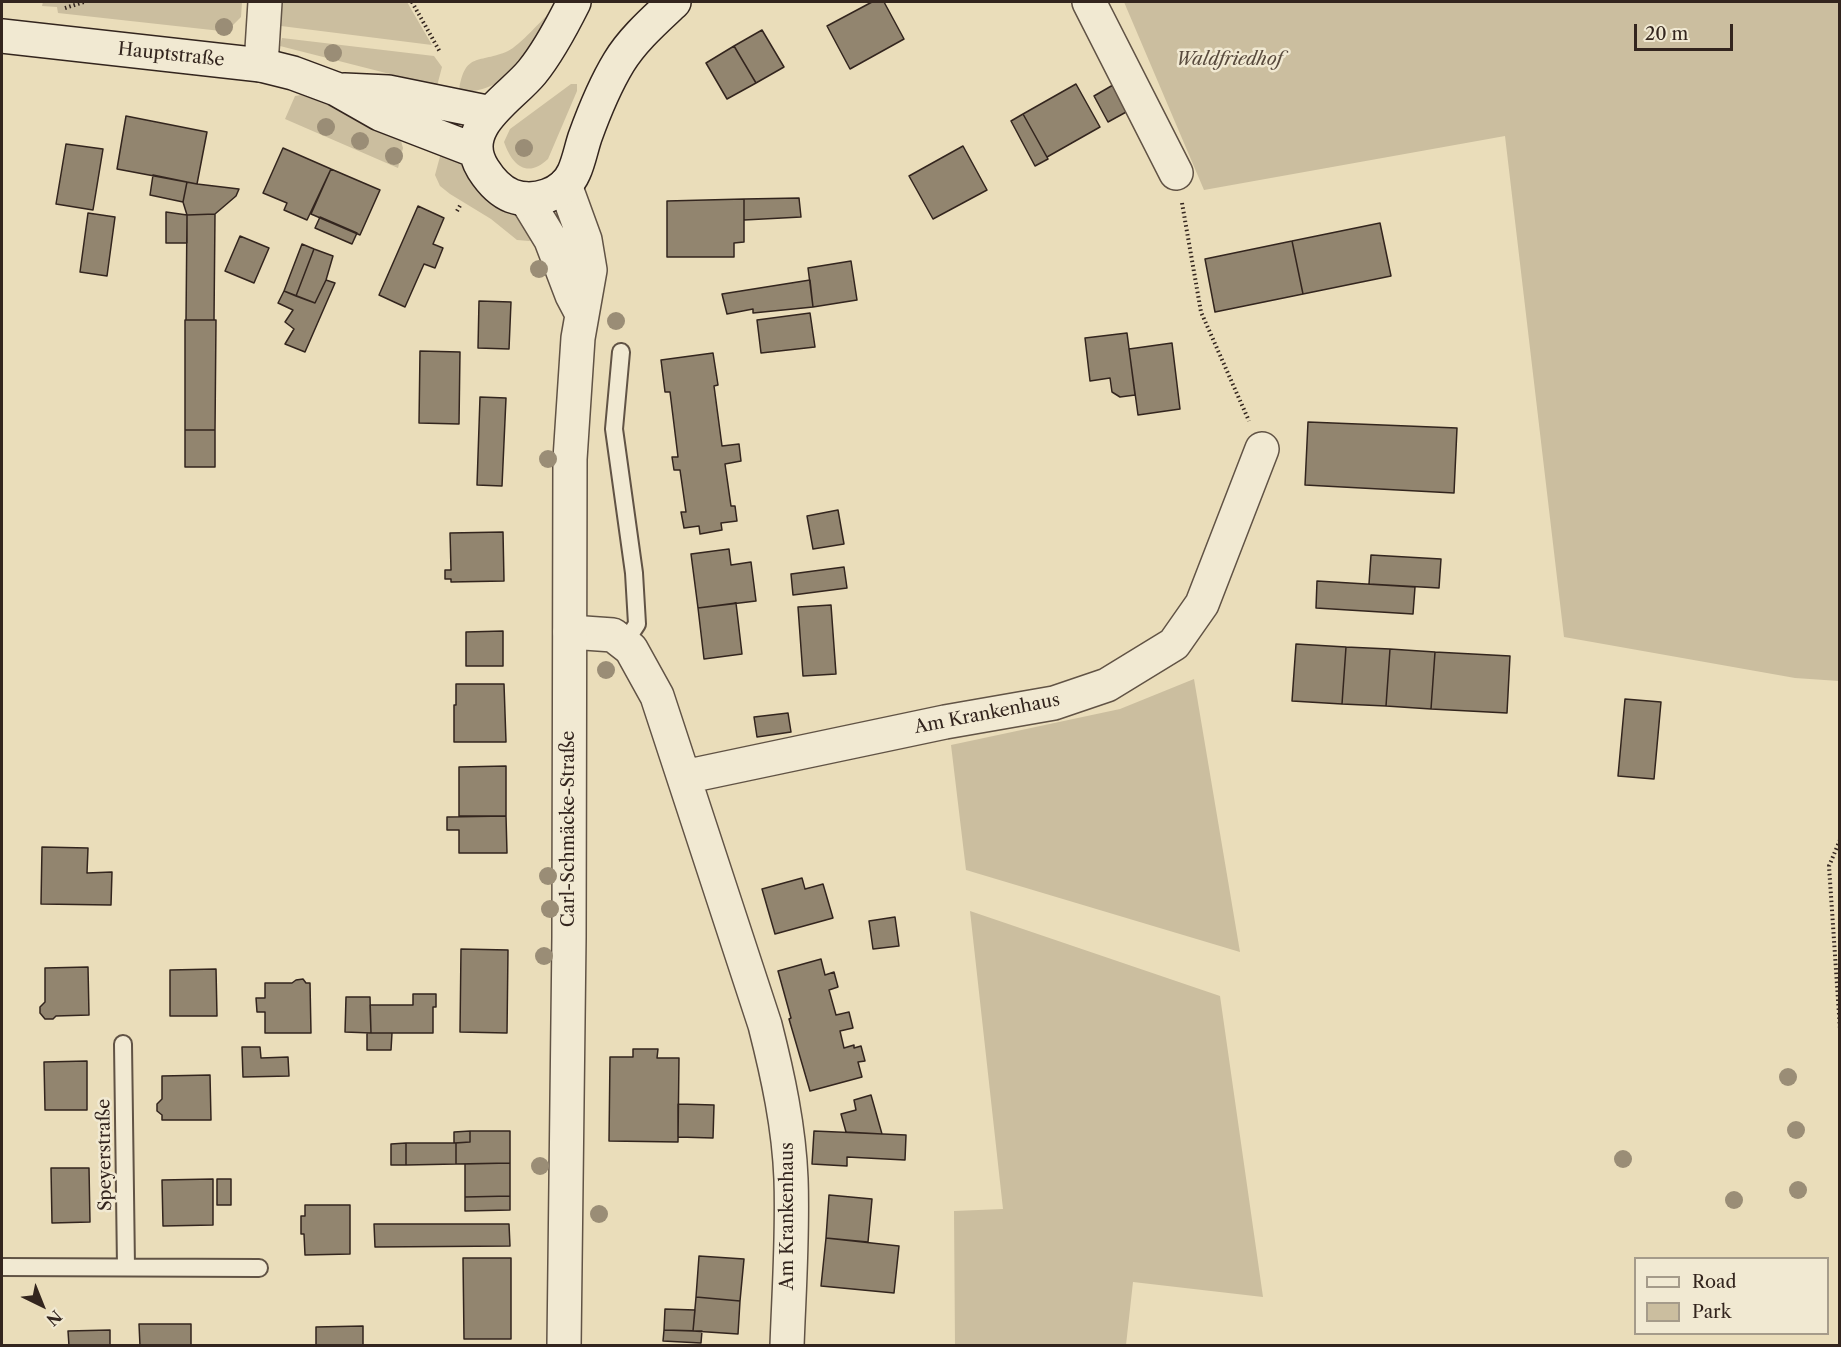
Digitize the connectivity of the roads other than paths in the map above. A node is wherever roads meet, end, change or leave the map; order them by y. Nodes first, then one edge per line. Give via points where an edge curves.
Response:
1 (265, 2) edge
2 (574, 2) edge
3 (674, 2) edge
4 (1089, 2) edge
5 (2, 36) edge
6 (261, 64) junction
7 (336, 89) junction
8 (490, 113) junction
9 (476, 151) junction
10 (1176, 173) road end
11 (565, 185) junction
12 (526, 199) junction
13 (582, 314) junction
14 (621, 351) dead end
15 (1262, 449) road end
16 (570, 632) junction
17 (624, 644) junction
18 (684, 777) junction
19 (123, 1044) dead end
20 (2, 1267) edge
21 (126, 1267) junction
22 (259, 1268) dead end
23 (564, 1346) edge
24 (787, 1346) edge

1 - 6 street
2 - 8 street via 547,52
3 - 11 street via 620,61 588,130 574,174
4 - 10 street
5 - 6 street, Hauptstraße
6 - 7 street, Hauptstraße
7 - 8 street, Hauptstraße via 388,92
7 - 9 street, Hauptstraße via 380,114
8 - 9 street via 481,124
9 - 12 street via 501,191
11 - 12 street via 550,195
11 - 13 street, Carl-Schmäcke-Straße via 585,240 591,270
12 - 13 street via 551,240
13 - 16 street, Carl-Schmäcke-Straße via 570,459
14 - 17 lane via 614,429 637,624
15 - 18 street, Am Krankenhaus via 1202,604 1174,644 1107,685 1054,703
16 - 17 street via 613,635
16 - 23 street, Carl-Schmäcke-Straße
17 - 18 street, Am Krankenhaus via 631,649 657,696
18 - 24 street, Am Krankenhaus via 777,1072 791,1180
19 - 21 lane, Speyerstraße
20 - 21 lane
21 - 22 lane

